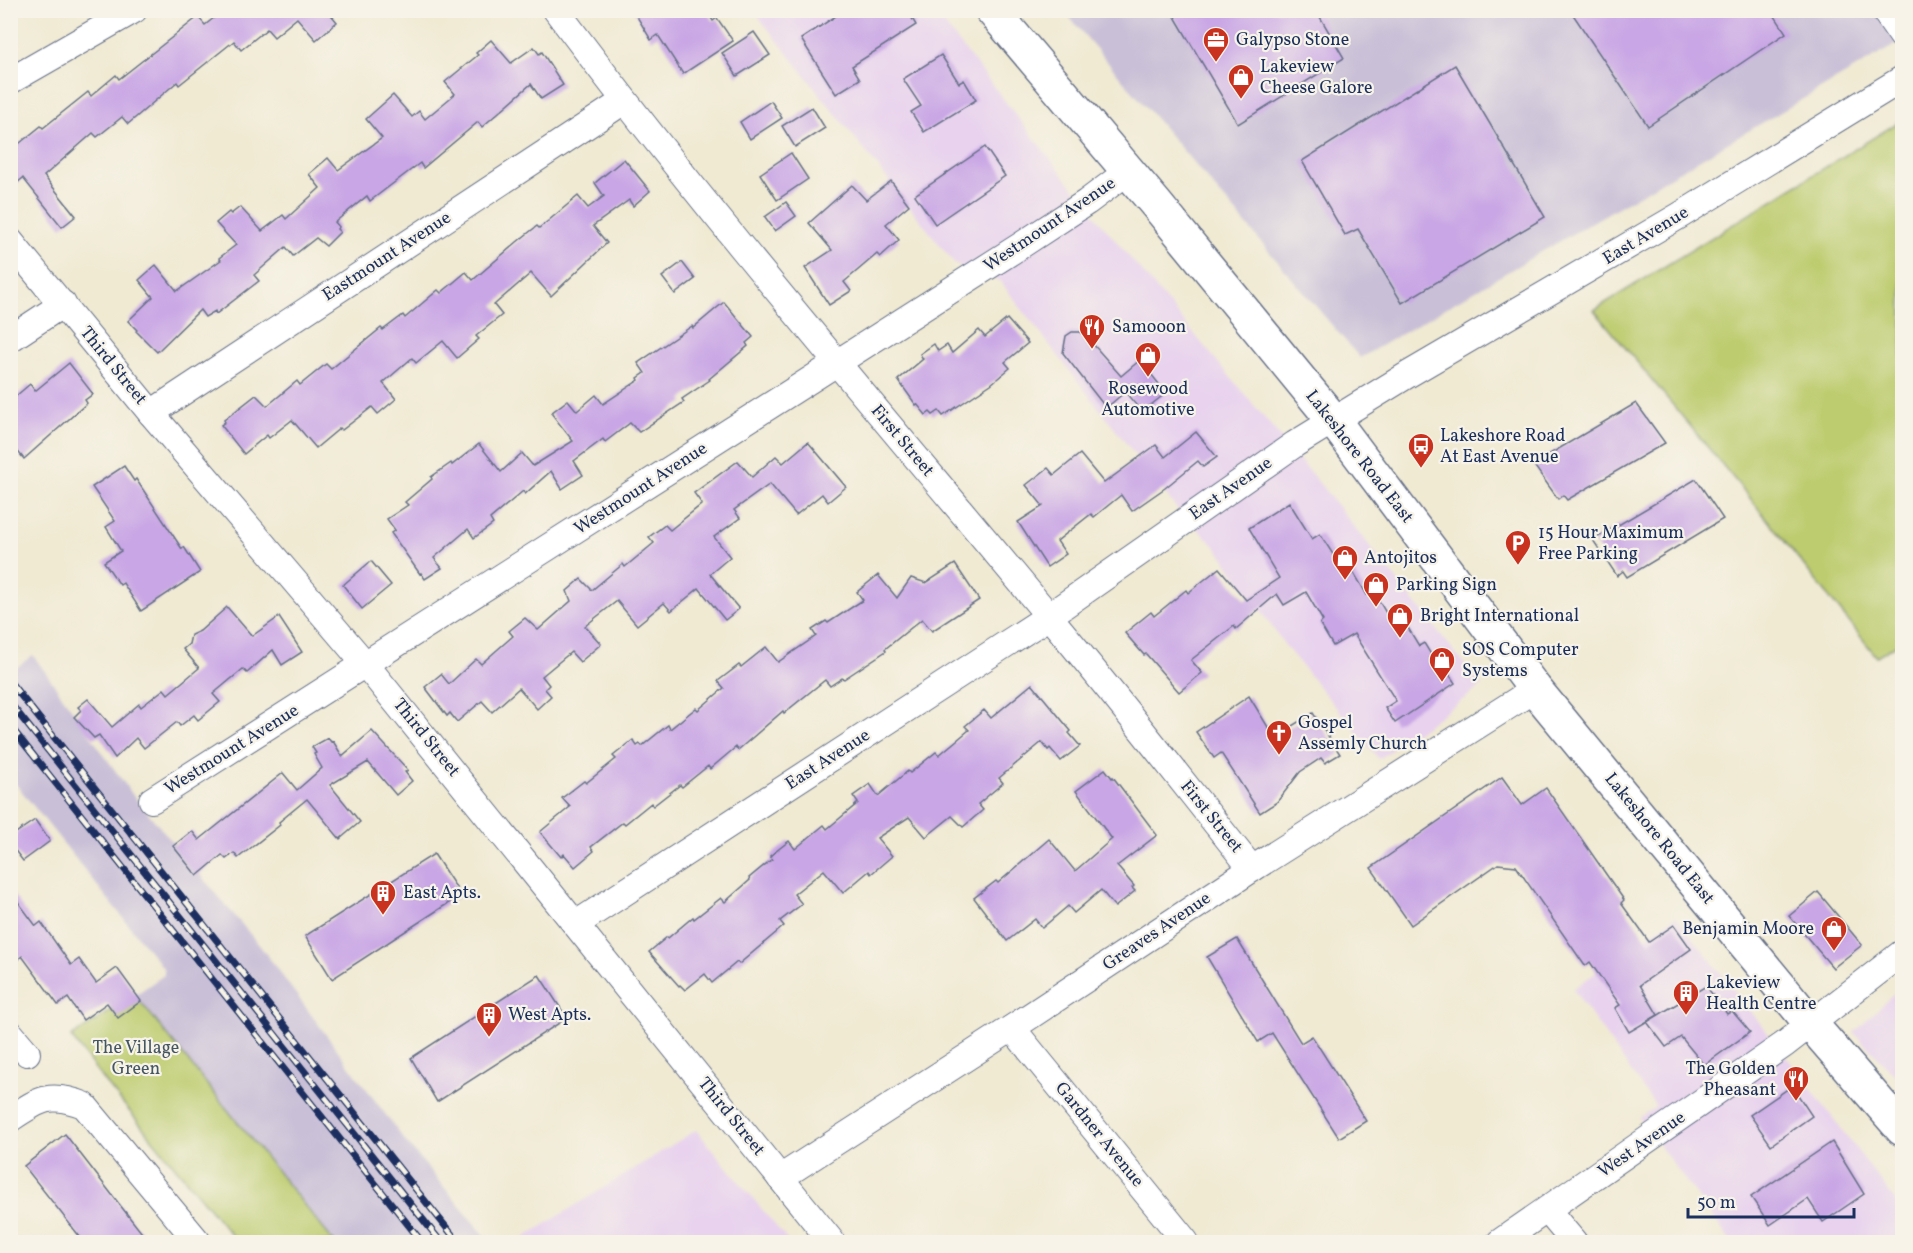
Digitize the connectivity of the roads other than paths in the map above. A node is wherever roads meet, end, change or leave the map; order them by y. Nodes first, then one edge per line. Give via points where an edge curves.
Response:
1 (134, 10) edge
2 (556, 10) edge
3 (992, 10) edge
4 (1884, 10) edge
5 (1902, 36) edge
6 (1902, 80) edge
7 (10, 81) edge
8 (624, 101) junction
9 (1127, 172) junction
10 (10, 241) edge
11 (63, 304) junction
12 (10, 339) edge
13 (837, 363) junction
14 (151, 413) junction
15 (1334, 421) junction
16 (1049, 616) junction
17 (366, 665) junction
18 (1536, 689) junction
19 (152, 800) dead end
20 (1252, 868) junction
21 (576, 924) junction
22 (1902, 953) edge
23 (1811, 1024) junction
24 (1012, 1028) junction
25 (10, 1033) edge
26 (27, 1053) dead end
27 (10, 1119) edge
28 (1902, 1129) edge
29 (780, 1178) junction
30 (1548, 1211) junction
31 (198, 1242) edge
32 (832, 1242) edge
33 (1186, 1242) edge
34 (1500, 1242) edge
35 (1574, 1242) edge

1 - 7 street
2 - 8 street, First Street
3 - 9 main road, Lakeshore Road East
4 - 5 street
6 - 15 street, East Avenue
8 - 13 street, First Street
8 - 14 street, Eastmount Avenue
9 - 13 street, Westmount Avenue via 1087,202
9 - 15 main road, Lakeshore Road East
10 - 11 street, Third Street
11 - 12 street
11 - 14 street, Third Street
13 - 16 street, First Street
13 - 17 street, Westmount Avenue
14 - 17 street, Third Street
15 - 16 street, East Avenue via 1295,444
15 - 18 main road, Lakeshore Road East
16 - 20 street, First Street
16 - 21 street, East Avenue
17 - 19 street, Westmount Avenue
17 - 21 street, Third Street
18 - 20 street, Greaves Avenue
18 - 23 main road, Lakeshore Road East
20 - 24 street, Greaves Avenue
21 - 29 street, Third Street
22 - 23 street, West Avenue
23 - 28 main road, Lakeshore Road East
23 - 30 street, West Avenue
24 - 29 street, Greaves Avenue
24 - 33 street, Gardner Avenue
25 - 26 street
27 - 31 street via 37,1101 62,1097 84,1105
29 - 32 street, Third Street
30 - 34 street, West Avenue
30 - 35 street

